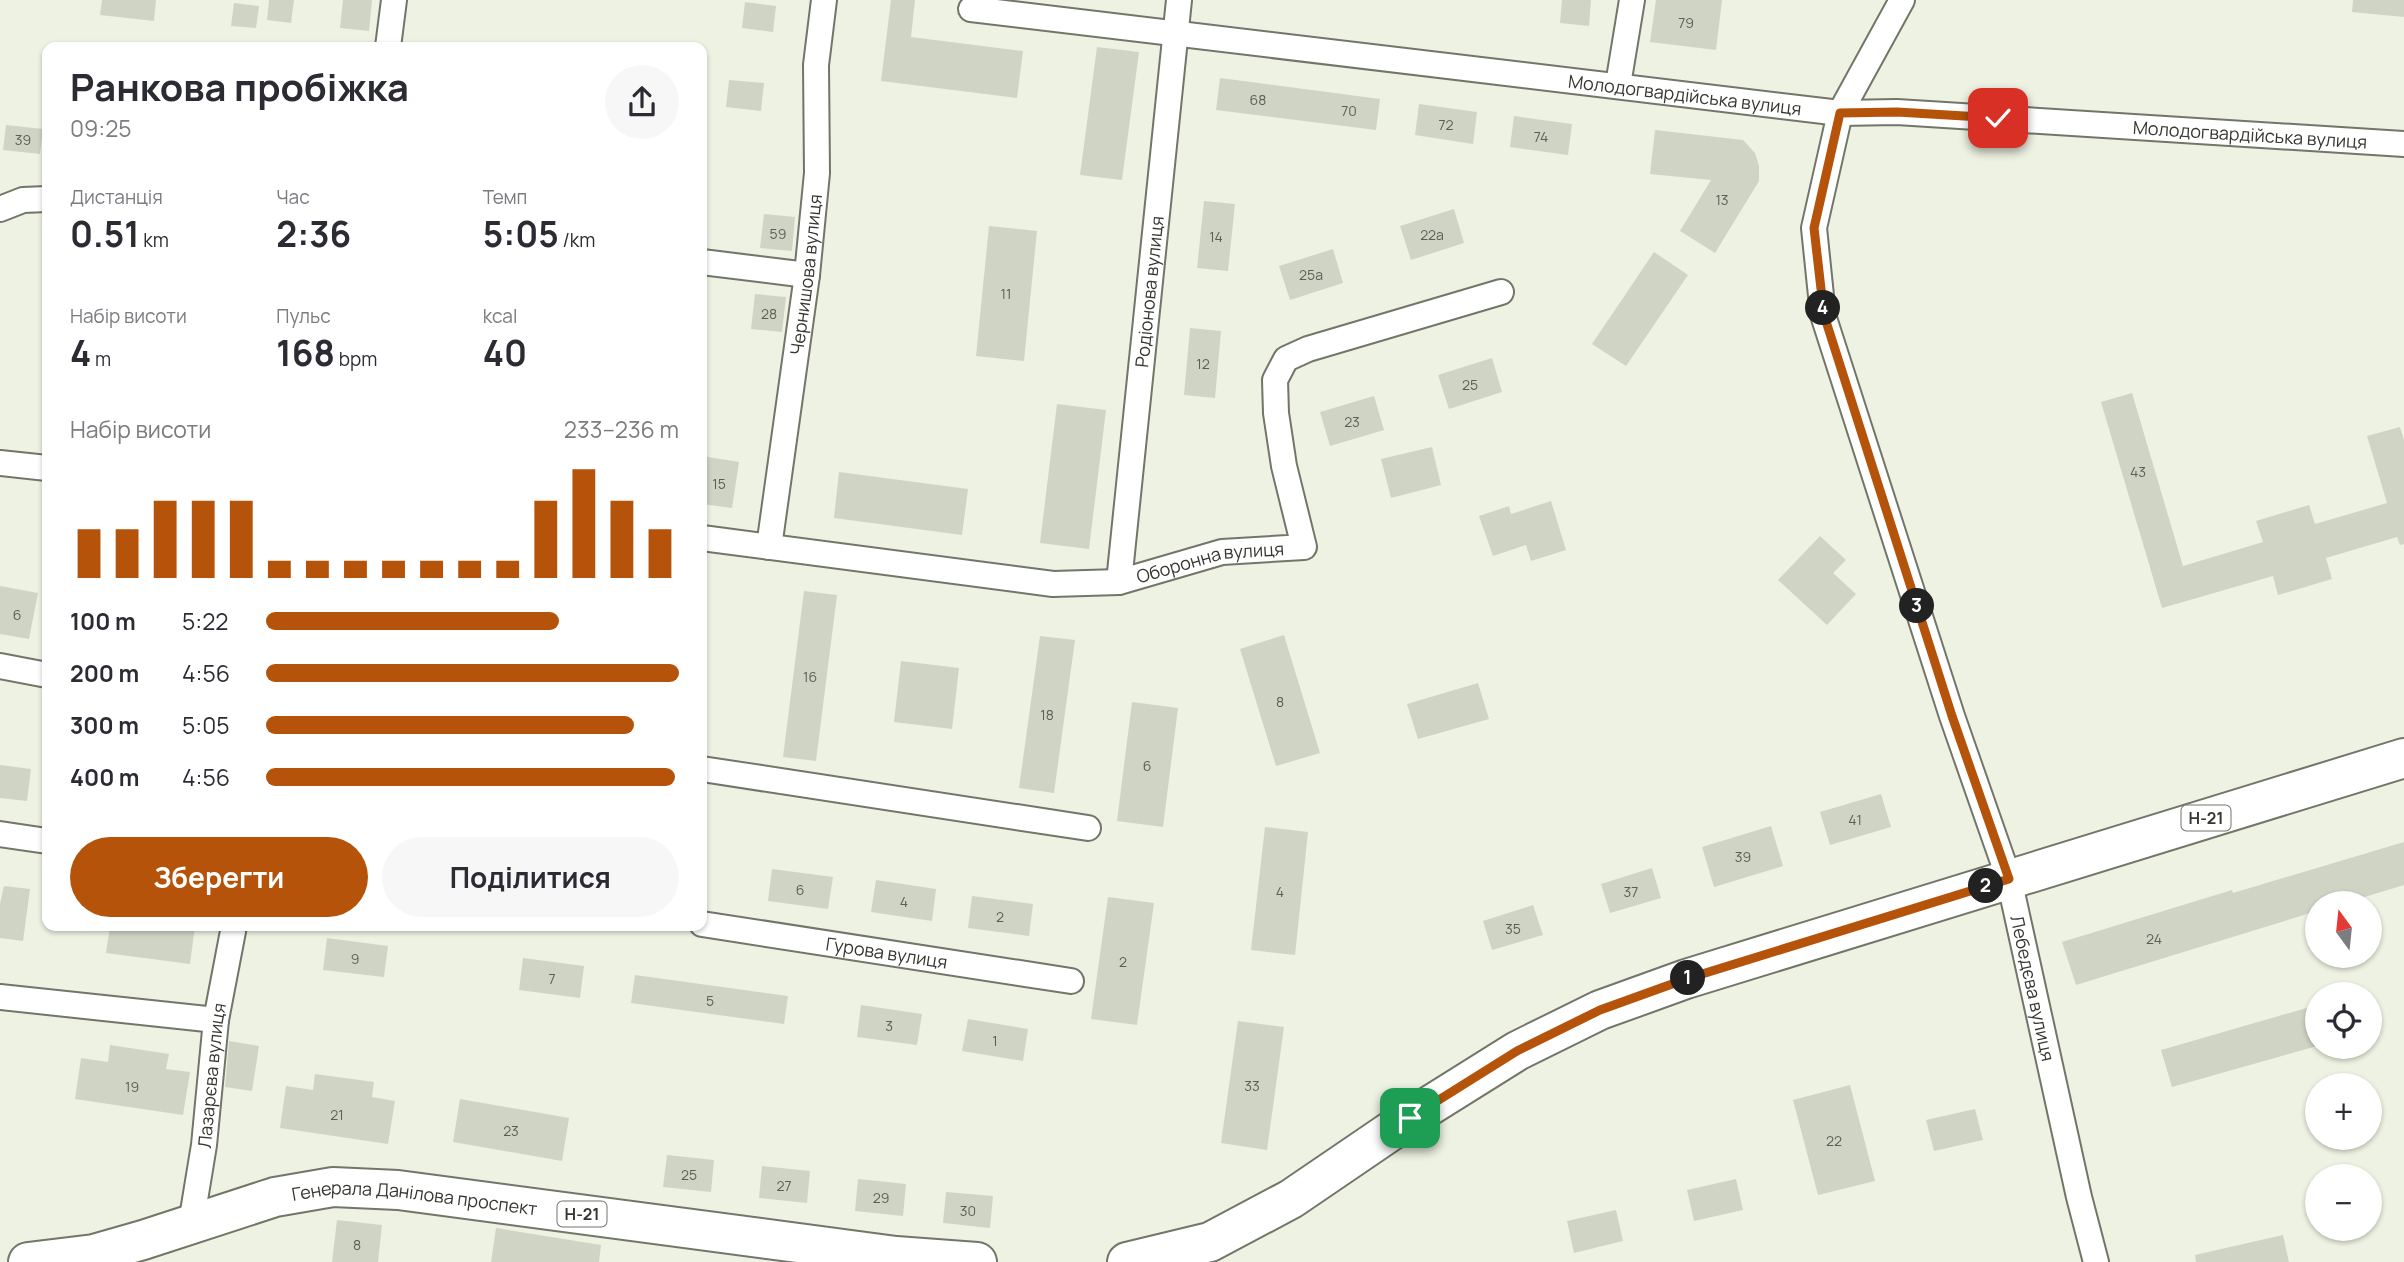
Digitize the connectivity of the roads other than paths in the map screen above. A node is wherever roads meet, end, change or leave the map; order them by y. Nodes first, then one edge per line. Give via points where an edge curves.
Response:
1 (394, 0) edge
2 (824, 0) edge
3 (1179, 0) edge
4 (1632, 0) edge
5 (1902, 0) edge
6 (971, 9) dead end
7 (1175, 32) junction
8 (389, 42) edge
9 (1618, 85) junction
10 (1840, 113) junction
11 (2404, 144) edge
12 (42, 200) edge
13 (0, 209) edge
14 (707, 263) edge
15 (807, 275) junction
16 (1501, 292) dead end
17 (0, 463) edge
18 (42, 467) edge
19 (707, 539) edge
20 (769, 547) junction
21 (1119, 582) junction
22 (0, 666) edge
23 (42, 674) edge
24 (2404, 758) edge
25 (707, 770) edge
26 (1088, 828) dead end
27 (0, 834) edge
28 (42, 840) edge
29 (2009, 879) junction
30 (707, 925) edge
31 (233, 931) edge
32 (1071, 981) dead end
33 (0, 997) edge
34 (216, 1020) junction
35 (191, 1224) junction
36 (28, 1262) edge
37 (977, 1262) edge
38 (1127, 1262) edge
39 (2096, 1262) edge

1 - 8 street
2 - 15 street, Чернишова вулиця via 816,65 817,173
3 - 7 street, Родіонова вулиця
4 - 9 street
5 - 10 street, Лебедєва вулиця
6 - 7 street, Молодогвардійська вулиця
7 - 9 street, Молодогвардійська вулиця
7 - 21 street, Родіонова вулиця
9 - 10 street, Молодогвардійська вулиця
10 - 11 street, Молодогвардійська вулиця via 1897,112
10 - 29 street, Лебедєва вулиця via 1814,228 1824,315
12 - 13 street via 23,200
14 - 15 street
15 - 20 street, Чернишова вулиця
16 - 21 street, Оборонна вулиця via 1286,359 1275,380 1276,412 1304,547 1222,552
17 - 18 street
19 - 20 street, Оборонна вулиця
20 - 21 street, Оборонна вулиця via 1053,584
22 - 23 street
24 - 29 main road, Н-21
25 - 26 street
27 - 28 street
29 - 38 main road, Н-21 via 1600,1010 1517,1051 1291,1199 1209,1241
29 - 39 street, Лебедєва вулиця
30 - 32 street, Гурова вулиця
31 - 34 street, Лазарєва вулиця
33 - 34 street
34 - 35 street, Лазарєва вулиця
35 - 36 main road, Генерала Данілова проспект / Н-21 via 94,1254
35 - 37 main road, Генерала Данілова проспект / Н-21 via 275,1197 333,1187 398,1189 897,1256

